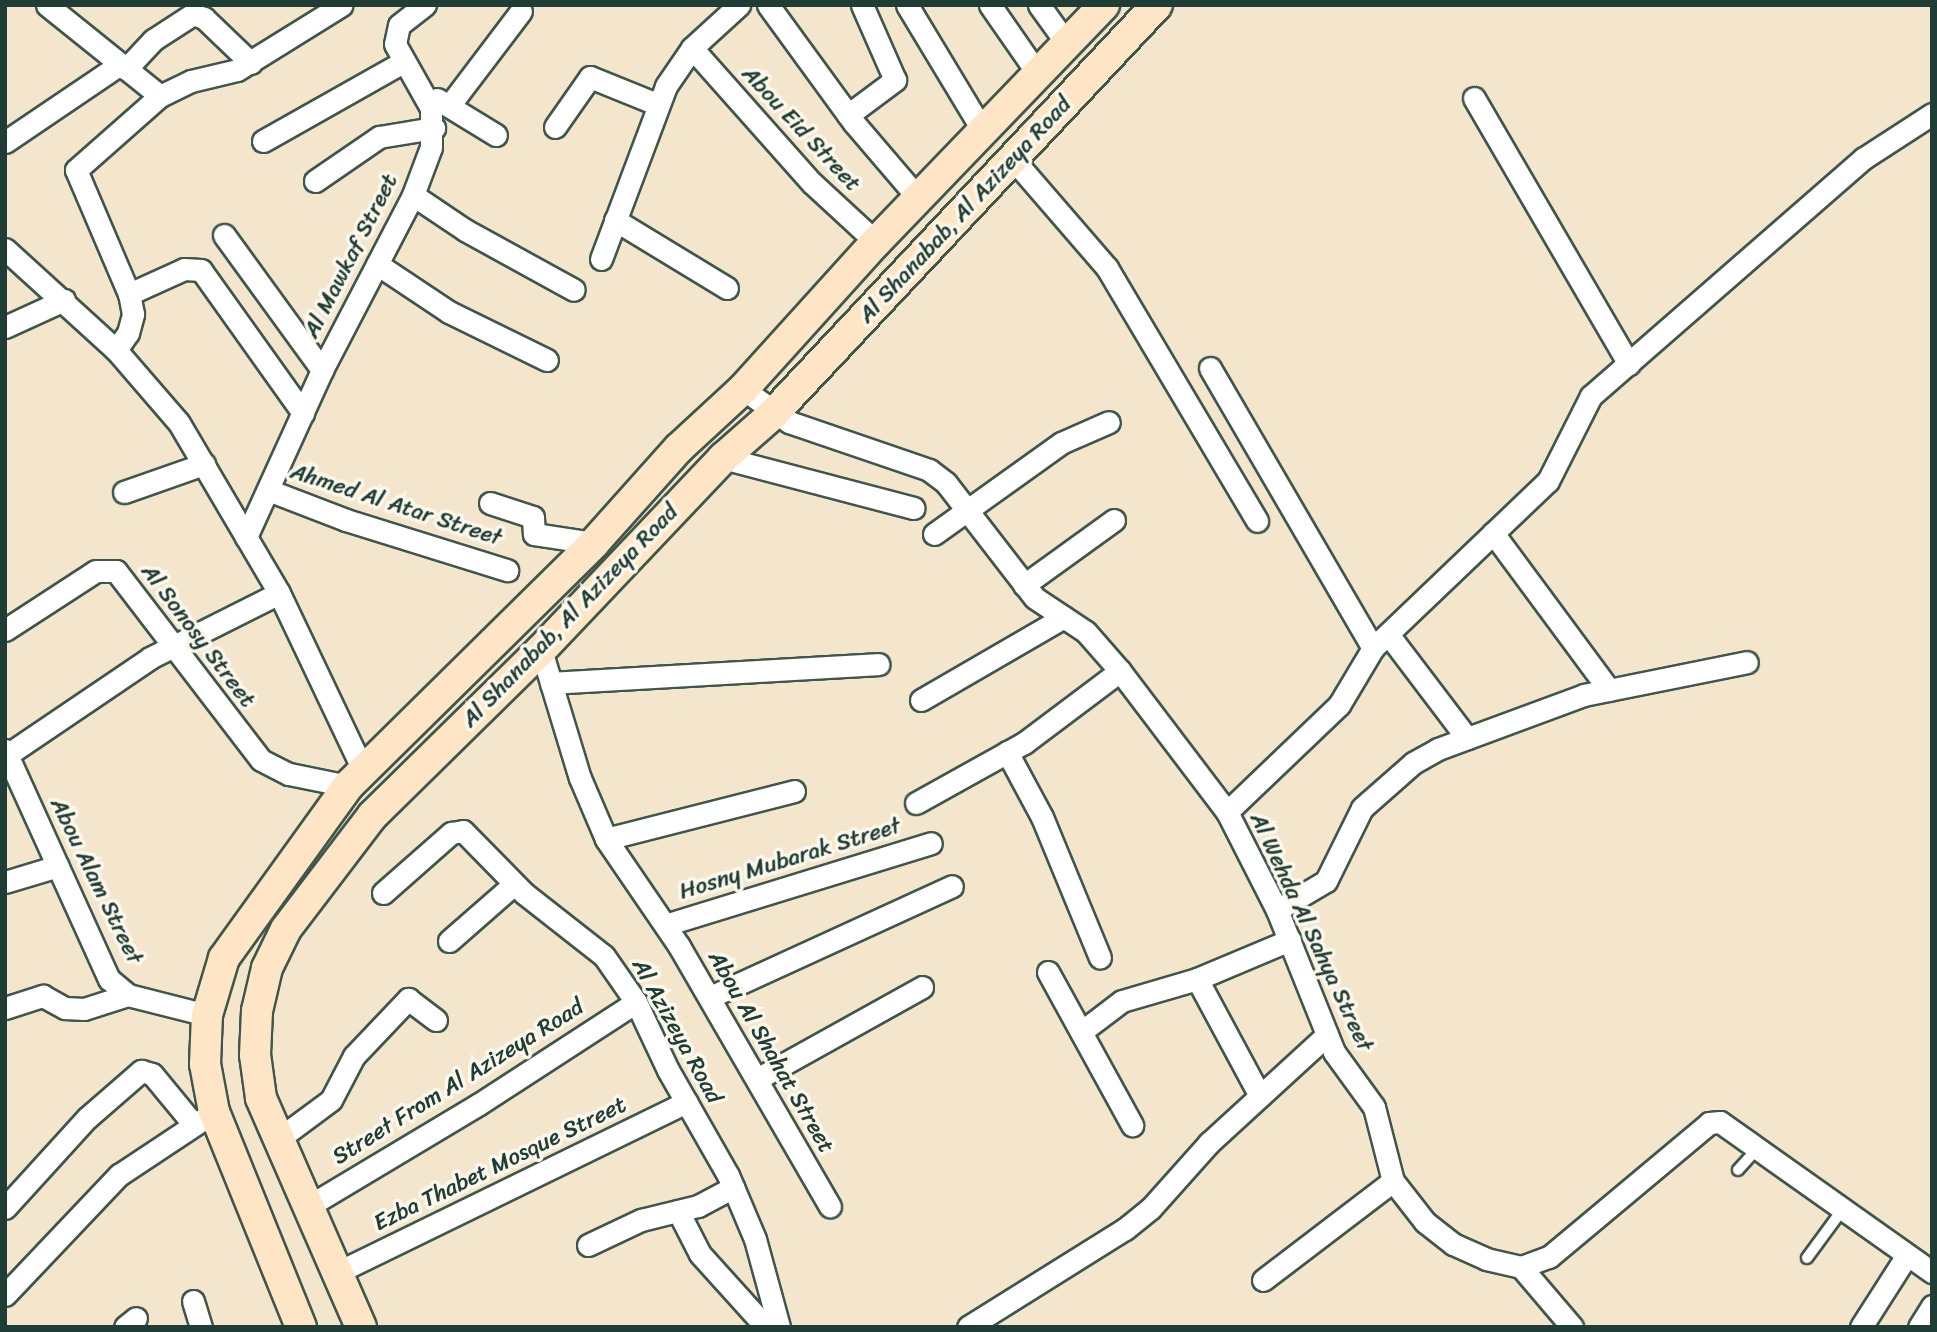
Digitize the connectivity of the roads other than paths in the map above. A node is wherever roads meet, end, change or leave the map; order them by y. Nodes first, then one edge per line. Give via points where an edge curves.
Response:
1 (47, 5) edge
2 (342, 5) edge
3 (768, 5) edge
4 (862, 5) edge
5 (907, 5) edge
6 (990, 5) edge
7 (1039, 5) edge
8 (1157, 5) edge
9 (416, 8) edge
10 (728, 8) edge
11 (1093, 9) edge
12 (521, 11) dead end
13 (1067, 44) junction
14 (692, 48) junction
15 (403, 62) junction
16 (251, 63) junction
17 (123, 67) junction
18 (1038, 74) junction
19 (424, 90) junction
20 (160, 96) junction
21 (1474, 98) dead end
22 (659, 105) junction
23 (449, 106) junction
24 (1932, 114) edge
25 (848, 115) junction
26 (555, 127) dead end
27 (434, 128) junction
28 (983, 131) junction
29 (496, 135) dead end
30 (263, 141) dead end
31 (5, 142) edge
32 (1013, 159) junction
33 (315, 181) dead end
34 (413, 195) junction
35 (918, 198) junction
36 (615, 220) junction
37 (224, 234) dead end
38 (876, 242) junction
39 (5, 248) edge
40 (601, 259) dead end
41 (377, 264) junction
42 (726, 288) dead end
43 (574, 290) dead end
44 (130, 294) junction
45 (64, 300) junction
46 (803, 322) junction
47 (5, 327) edge
48 (116, 349) junction
49 (834, 349) junction
50 (547, 360) dead end
51 (1629, 364) junction
52 (1210, 368) dead end
53 (322, 370) junction
54 (743, 389) junction
55 (303, 412) junction
56 (773, 414) junction
57 (1109, 422) dead end
58 (723, 458) junction
59 (204, 464) junction
60 (268, 490) junction
61 (124, 492) dead end
62 (490, 503) dead end
63 (914, 508) dead end
64 (967, 510) junction
65 (1114, 520) dead end
66 (1256, 521) dead end
67 (1493, 533) junction
68 (934, 534) dead end
69 (246, 537) junction
70 (594, 543) junction
71 (507, 570) dead end
72 (1024, 585) junction
73 (279, 593) junction
74 (1063, 617) junction
75 (5, 630) edge
76 (1381, 641) junction
77 (173, 646) junction
78 (541, 650) junction
79 (1747, 662) dead end
80 (878, 664) dead end
81 (1120, 671) junction
82 (551, 683) junction
83 (1609, 690) junction
84 (921, 700) dead end
85 (1467, 738) junction
86 (1007, 752) junction
87 (6, 753) edge
88 (356, 778) junction
89 (794, 791) dead end
90 (916, 803) dead end
91 (1227, 812) junction
92 (606, 839) junction
93 (931, 844) dead end
94 (58, 866) junction
95 (5, 882) edge
96 (514, 884) junction
97 (952, 886) dead end
98 (383, 893) dead end
99 (1277, 910) junction
100 (665, 925) junction
101 (1290, 940) junction
102 (449, 941) dead end
103 (1100, 958) dead end
104 (1048, 972) dead end
105 (1197, 979) junction
106 (922, 987) dead end
107 (128, 995) junction
108 (710, 997) junction
109 (636, 1002) junction
110 (5, 1008) edge
111 (207, 1015) junction
112 (436, 1020) dead end
113 (1081, 1032) junction
114 (1326, 1035) junction
115 (757, 1079) junction
116 (1259, 1096) junction
117 (686, 1102) junction
118 (204, 1119) junction
119 (1132, 1125) dead end
120 (277, 1140) junction
121 (1758, 1148) junction
122 (1738, 1171) dead end
123 (1393, 1181) junction
124 (733, 1187) junction
125 (830, 1206) dead end
126 (307, 1207) junction
127 (5, 1208) edge
128 (1843, 1209) junction
129 (678, 1211) junction
130 (588, 1245) dead end
131 (1907, 1255) junction
132 (1807, 1258) dead end
133 (1521, 1267) junction
134 (1932, 1272) edge
135 (336, 1273) junction
136 (1263, 1280) dead end
137 (5, 1295) edge
138 (193, 1301) dead end
139 (1932, 1306) edge
140 (201, 1327) edge
141 (301, 1327) edge
142 (361, 1327) edge
143 (766, 1327) edge
144 (779, 1327) edge
145 (968, 1327) edge
146 (1572, 1327) edge
147 (1861, 1327) edge
148 (1919, 1327) edge

1 - 17 street
2 - 16 street
3 - 25 street
4 - 25 street via 895,80
5 - 28 street
6 - 18 street
7 - 13 street
8 - 32 street, Al Shanabab, Al Azizeya Road
9 - 15 street via 400,25 395,44
10 - 14 street
11 - 13 street, Al Shanabab, Al Azizeya Road
12 - 23 street
13 - 18 street, Al Shanabab, Al Azizeya Road
14 - 22 street
14 - 38 street, Abou Eid Street via 812,183
15 - 19 street
15 - 30 street
16 - 17 street via 204,18 193,14
16 - 20 street
17 - 20 street
17 - 31 street
18 - 28 street, Al Shanabab, Al Azizeya Road
19 - 23 street
19 - 27 street
20 - 44 street via 76,170
21 - 51 street
22 - 26 street via 590,77
22 - 36 street
23 - 29 street
24 - 51 street via 1864,158
25 - 35 street
27 - 33 street via 379,137
27 - 34 street, Al Mawkaf Street
28 - 35 street, Al Shanabab, Al Azizeya Road
32 - 49 street, Al Shanabab, Al Azizeya Road
32 - 66 street via 1107,268
34 - 41 street, Al Mawkaf Street
34 - 43 street via 465,230
35 - 38 street, Al Shanabab, Al Azizeya Road
36 - 40 street
36 - 42 street
37 - 53 street
38 - 46 street, Al Shanabab, Al Azizeya Road
39 - 45 street
41 - 50 street via 449,312
41 - 53 street, Al Mawkaf Street
44 - 48 street via 133,314 128,333
44 - 55 street via 184,270 201,270
45 - 47 street
45 - 48 street
46 - 49 street
46 - 54 street, Al Shanabab, Al Azizeya Road
48 - 59 street via 150,384
49 - 56 street, Al Shanabab, Al Azizeya Road
51 - 67 street via 1580,411 1564,455 1548,481
52 - 76 street
53 - 55 street, Al Mawkaf Street
54 - 56 street, Al Wehda Al Sahya Street
54 - 70 street, Al Shanabab, Al Azizeya Road via 680,448
55 - 60 street, Al Mawkaf Street
56 - 58 street, Al Shanabab, Al Azizeya Road
56 - 64 street, Al Wehda Al Sahya Street via 929,470
57 - 64 street via 1061,443
58 - 63 street
58 - 78 street, Al Shanabab, Al Azizeya Road
59 - 61 street
59 - 69 street
60 - 69 street, Al Mawkaf Street
60 - 71 street, Ahmed Al Atar Street via 346,520
62 - 70 street via 533,517 534,534
64 - 68 street
64 - 72 street, Al Wehda Al Sahya Street
65 - 72 street
67 - 76 street
67 - 83 street
69 - 73 street
70 - 88 street, Al Shanabab, Al Azizeya Road
72 - 74 street, Al Wehda Al Sahya Street
73 - 77 street
73 - 88 street
74 - 81 street, Al Wehda Al Sahya Street via 1086,632
74 - 84 street
75 - 77 street, Al Sonosy Street via 106,568 122,578
76 - 85 street
76 - 91 street via 1339,705
77 - 87 street
77 - 88 street, Al Sonosy Street via 261,760 289,774
78 - 82 street, Abou Al Shahat Street
78 - 120 street, Al Shanabab, Al Azizeya Road via 373,814 286,929 267,968 257,1011 255,1055
79 - 83 street
80 - 82 street
81 - 86 street
81 - 91 street, Al Wehda Al Sahya Street
82 - 92 street, Abou Al Shahat Street via 580,778
83 - 85 street
85 - 99 street via 1413,763 1372,797 1326,881
86 - 90 street
86 - 103 street via 1042,817
87 - 94 street, Abou Alam Street
88 - 111 street, Al Shanabab, Al Azizeya Road via 224,958
89 - 92 street
91 - 99 street, Al Wehda Al Sahya Street
92 - 100 street, Abou Al Shahat Street
93 - 100 street, Hosny Mubarak Street
94 - 95 street
94 - 107 street, Abou Alam Street via 109,979
96 - 98 street, Al Azizeya Road via 470,834 457,830
96 - 102 street
96 - 109 street, Al Azizeya Road via 582,935
97 - 108 street
99 - 101 street, Al Wehda Al Sahya Street
100 - 108 street, Abou Al Shahat Street
101 - 105 street
101 - 114 street, Al Wehda Al Sahya Street
104 - 113 street
105 - 113 street via 1122,1001
105 - 116 street
106 - 115 street
107 - 110 street via 84,1009 65,1008 43,996
107 - 111 street, Abou Alam Street
108 - 115 street, Abou Al Shahat Street
109 - 117 street, Al Azizeya Road
109 - 126 street, Street From Al Azizeya Road via 480,1104
111 - 118 street, Al Shanabab, Al Azizeya Road
112 - 120 street via 408,999 354,1056 331,1100
113 - 119 street
114 - 116 street
114 - 123 street, Al Wehda Al Sahya Street via 1374,1107
115 - 125 street, Abou Al Shahat Street
116 - 145 street via 1125,1229
117 - 124 street, Al Azizeya Road
117 - 135 street, Ezba Thabet Mosque Street
118 - 127 street via 152,1074 141,1071 87,1118
118 - 137 street via 119,1175
118 - 141 street, Al Shanabab, Al Azizeya Road
120 - 126 street, Al Shanabab, Al Azizeya Road
121 - 122 lane
121 - 128 street
121 - 133 street via 1720,1122 1709,1122 1576,1237 1549,1257
123 - 133 street, Al Wehda Al Sahya Street via 1425,1222 1454,1244 1486,1259
123 - 136 street
124 - 129 street
124 - 144 street, Al Azizeya Road via 755,1239
126 - 135 street, Al Shanabab, Al Azizeya Road
128 - 131 street
128 - 132 lane
129 - 130 street via 641,1220
129 - 143 street via 700,1254
131 - 134 street
131 - 147 street
133 - 146 street
135 - 142 street, Al Shanabab, Al Azizeya Road
138 - 140 street
139 - 148 street

